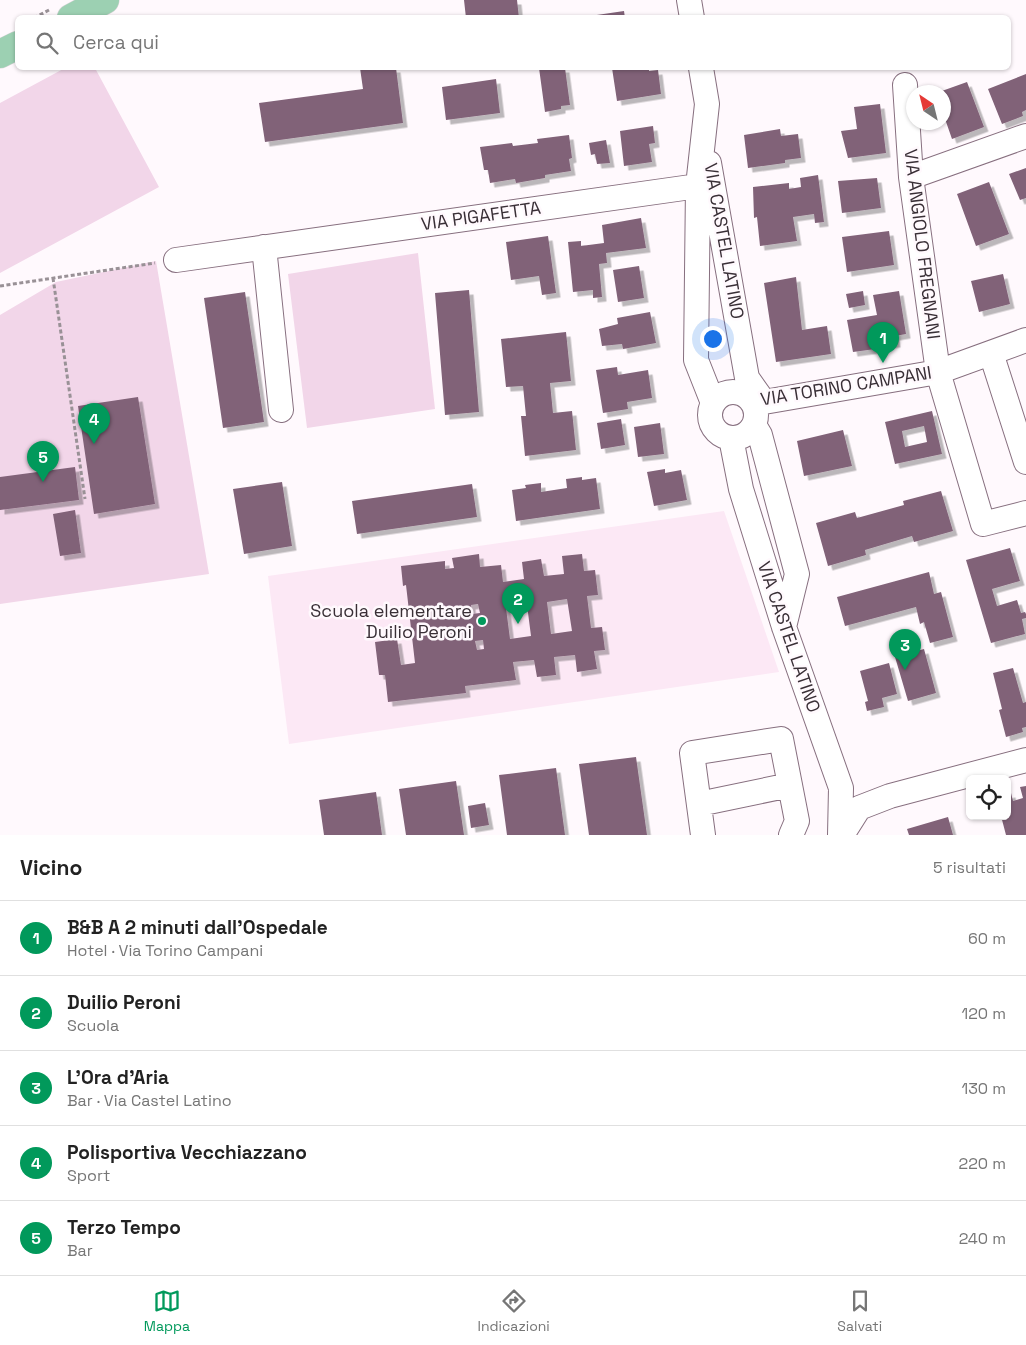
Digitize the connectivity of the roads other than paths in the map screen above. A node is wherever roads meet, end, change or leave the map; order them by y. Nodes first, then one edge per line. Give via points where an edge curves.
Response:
1 (105, 0) edge
2 (690, 0) edge
3 (77, 15) edge
4 (692, 15) edge
5 (15, 46) edge
6 (0, 54) edge
7 (701, 70) edge
8 (905, 85) dead end
9 (707, 104) junction
10 (1026, 136) edge
11 (911, 177) junction
12 (698, 186) junction
13 (264, 247) junction
14 (176, 260) road end
15 (1026, 340) edge
16 (990, 353) junction
17 (938, 372) junction
18 (720, 398) junction
19 (758, 402) junction
20 (281, 410) dead end
21 (754, 425) junction
22 (732, 438) junction
23 (1026, 462) edge
24 (1026, 513) edge
25 (784, 627) junction
26 (1026, 760) edge
27 (790, 785) junction
28 (699, 804) junction
29 (704, 835) edge
30 (791, 835) edge
31 (841, 835) edge

1 - 3 main road
2 - 4 street
5 - 6 main road
7 - 9 street, VIA CASTEL LATINO
8 - 11 street, VIA ANGIOLO FREGNANI
9 - 12 street, VIA CASTEL LATINO
9 - 19 street, VIA CASTEL LATINO via 709,167 748,378
10 - 11 street
11 - 17 street, VIA ANGIOLO FREGNANI
12 - 13 street, VIA PIGAFETTA
12 - 18 street, VIA CASTEL LATINO via 696,317
13 - 14 street, VIA PIGAFETTA
13 - 20 street
15 - 16 street, VIA TORINO CAMPANI
16 - 17 street, VIA TORINO CAMPANI
16 - 23 street
17 - 19 street, VIA TORINO CAMPANI
17 - 24 street, VIA ANGIOLO FREGNANI via 983,524
18 - 19 street via 740,393
18 - 22 street via 710,410 712,426 717,432
19 - 21 street
21 - 22 street via 745,435
21 - 25 street via 760,435 797,574
22 - 25 street, VIA CASTEL LATINO via 741,489
25 - 31 street, VIA CASTEL LATINO via 841,788
26 - 31 street via 890,796 859,808
27 - 28 street
27 - 28 street via 781,739 692,752
27 - 30 street via 797,820
28 - 29 street

